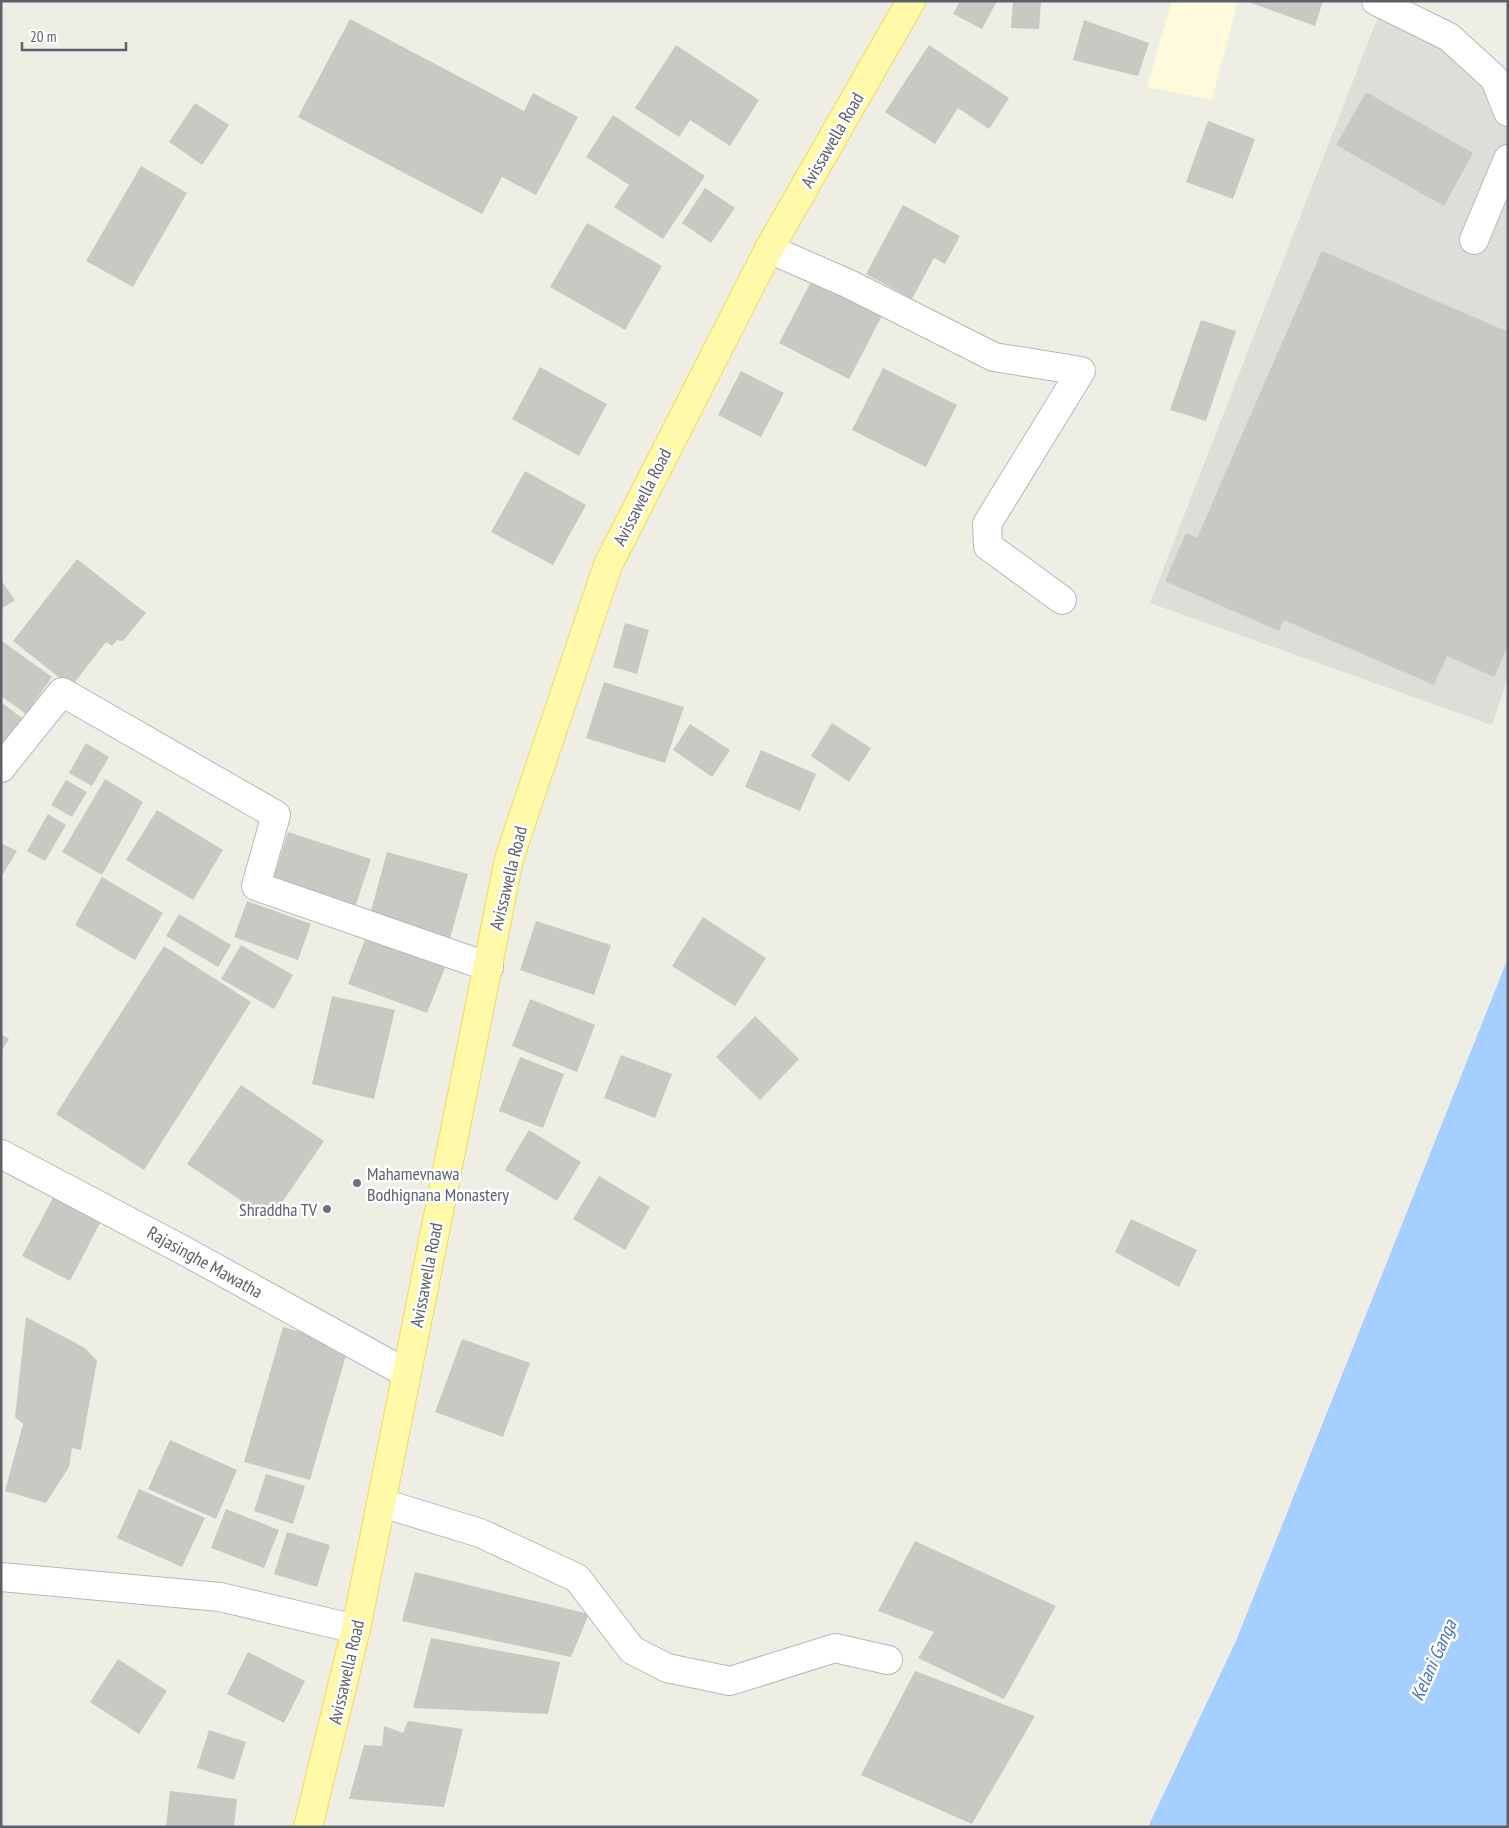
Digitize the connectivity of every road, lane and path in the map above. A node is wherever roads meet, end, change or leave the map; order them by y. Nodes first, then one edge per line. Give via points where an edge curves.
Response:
1 (911, 1) edge
2 (1376, 1) edge
3 (1508, 112) edge
4 (1508, 159) edge
5 (1474, 240) dead end
6 (769, 249) junction
7 (1062, 600) dead end
8 (1, 768) edge
9 (488, 967) junction
10 (1, 1154) edge
11 (406, 1373) junction
12 (382, 1503) junction
13 (1, 1576) edge
14 (356, 1629) junction
15 (888, 1660) dead end
16 (308, 1827) edge

1 - 6 main road, Avissawella Road
2 - 3 street via 1449,38 1495,79
4 - 5 street
6 - 7 street via 846,283 994,357 1081,371 987,524 988,546
6 - 9 main road, Avissawella Road via 608,564 509,860
8 - 9 street via 62,692 276,815 256,886
9 - 11 main road, Avissawella Road
10 - 11 street, Rajasinghe Mawatha
11 - 12 main road, Avissawella Road
12 - 14 main road, Avissawella Road
12 - 15 street via 480,1533 577,1578 632,1650 667,1668 730,1681 836,1648
13 - 14 street via 220,1597
14 - 16 main road, Avissawella Road

